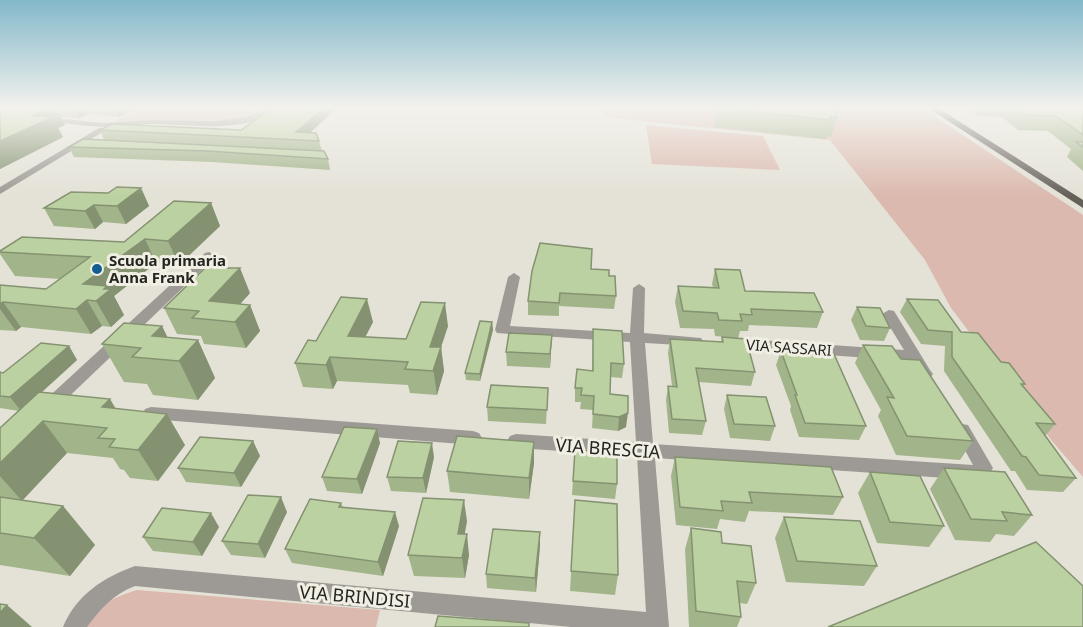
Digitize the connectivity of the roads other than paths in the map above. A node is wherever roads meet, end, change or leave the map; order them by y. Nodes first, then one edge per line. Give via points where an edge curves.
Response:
1 (83, 137) edge
2 (90, 137) edge
3 (978, 137) edge
4 (102, 145) edge
5 (0, 191) edge
6 (1083, 205) edge
7 (209, 255) dead end
8 (514, 277) dead end
9 (639, 288) dead end
10 (888, 314) dead end
11 (637, 337) junction
12 (914, 356) junction
13 (938, 393) edge
14 (73, 407) edge
15 (950, 411) edge
16 (133, 412) edge
17 (645, 451) junction
18 (658, 626) edge
19 (74, 627) edge

1 - 5 street
2 - 4 street
3 - 6 main road
7 - 14 street via 45,409
8 - 11 street, VIA SASSARI via 502,330
9 - 11 street
10 - 12 street
11 - 12 street, VIA SASSARI
11 - 17 street
12 - 13 street
15 - 17 street, VIA BRESCIA via 984,468 975,473
16 - 17 street, VIA BRESCIA
17 - 18 street
18 - 19 street, VIA BRINDISI via 135,576 94,597

